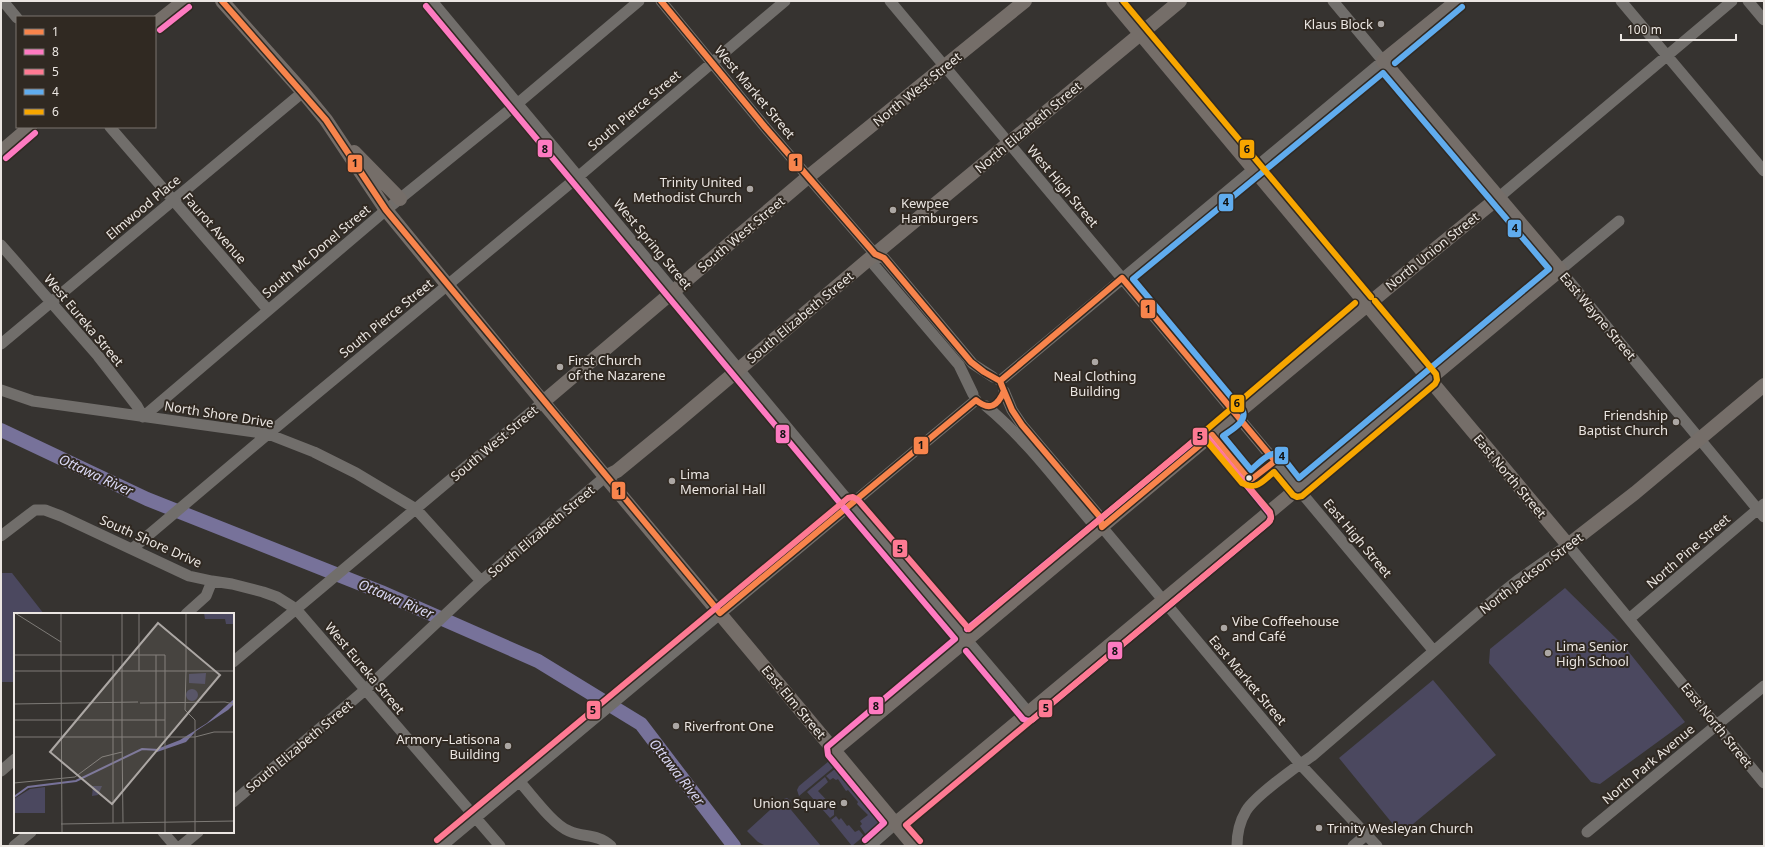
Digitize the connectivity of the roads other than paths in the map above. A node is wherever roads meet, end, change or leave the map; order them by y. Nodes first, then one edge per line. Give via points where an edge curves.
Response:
1 (3, 1) edge
2 (184, 1) edge
3 (222, 1) edge
4 (432, 1) edge
5 (639, 1) edge
6 (661, 1) edge
7 (786, 1) edge
8 (890, 1) edge
9 (1025, 1) edge
10 (1113, 1) edge
11 (1180, 1) edge
12 (1333, 1) edge
13 (1457, 1) edge
14 (1621, 1) edge
15 (1732, 1) edge
16 (1748, 1) edge
17 (16, 17) edge
18 (1764, 20) edge
19 (156, 23) edge
20 (1140, 34) junction
21 (1667, 56) junction
22 (1383, 61) junction
23 (713, 62) junction
24 (944, 66) junction
25 (303, 92) junction
26 (517, 104) junction
27 (29, 128) edge
28 (111, 128) edge
29 (341, 142) junction
30 (1009, 143) junction
31 (1, 152) edge
32 (1254, 170) junction
33 (1764, 171) edge
34 (579, 176) junction
35 (808, 177) junction
36 (1498, 198) junction
37 (400, 199) junction
38 (173, 200) junction
39 (386, 210) junction
40 (1620, 221) dead end
41 (1, 245) edge
42 (875, 254) junction
43 (1560, 270) junction
44 (1122, 278) junction
45 (448, 286) junction
46 (674, 291) junction
47 (52, 303) junction
48 (1367, 304) junction
49 (268, 310) junction
50 (1, 344) edge
51 (738, 369) junction
52 (1429, 379) junction
53 (999, 383) junction
54 (1764, 384) edge
55 (1, 390) edge
56 (974, 397) junction
57 (543, 402) junction
58 (986, 406) junction
59 (1236, 415) junction
60 (143, 417) junction
61 (268, 434) junction
62 (1700, 438) junction
63 (605, 477) junction
64 (1298, 488) junction
65 (852, 504) junction
66 (416, 509) junction
67 (1762, 510) edge
68 (1102, 527) junction
69 (1, 536) edge
70 (1568, 545) junction
71 (132, 549) junction
72 (212, 581) junction
73 (481, 581) junction
74 (1164, 601) junction
75 (296, 609) junction
76 (187, 613) edge
77 (720, 613) junction
78 (1629, 619) junction
79 (968, 640) junction
80 (1433, 650) junction
81 (234, 661) edge
82 (1764, 686) edge
83 (365, 690) junction
84 (1029, 713) junction
85 (1716, 726) junction
86 (834, 750) junction
87 (14, 760) edge
88 (1300, 764) junction
89 (1, 771) edge
90 (519, 781) junction
91 (1764, 783) edge
92 (234, 801) edge
93 (475, 817) junction
94 (895, 824) junction
95 (1587, 832) dead end
96 (30, 833) edge
97 (164, 833) edge
98 (197, 833) edge
99 (1366, 835) junction
100 (14, 846) edge
101 (175, 846) edge
102 (181, 846) edge
103 (442, 846) edge
104 (500, 846) edge
105 (611, 846) edge
106 (870, 846) edge
107 (914, 846) edge
108 (1237, 846) edge
109 (1353, 846) edge
110 (1377, 846) edge

1 - 17 street
2 - 19 main road
3 - 25 main road, East Elm Street
4 - 26 street, West Spring Street
5 - 26 street, South Mc Donel Street
6 - 23 street, West Market Street
7 - 23 street, South Pierce Street
8 - 24 street, West High Street
9 - 24 main road, North West Street
10 - 20 main road, East North Street
11 - 20 main road, North Elizabeth Street
12 - 22 street
13 - 22 main road
14 - 21 street
15 - 21 street, North Union Street
16 - 18 street
20 - 30 main road, North Elizabeth Street
20 - 32 main road, East North Street
21 - 33 street
21 - 36 street, North Union Street
22 - 32 street
22 - 36 main road, East Wayne Street
23 - 34 street, South Pierce Street
23 - 35 street, West Market Street
24 - 30 street, West High Street
24 - 35 main road, North West Street
25 - 29 main road, East Elm Street
25 - 38 street, Elmwood Place
26 - 34 street, West Spring Street
26 - 37 street, South Mc Donel Street
27 - 31 main road
28 - 38 street, Faurot Avenue
29 - 37 main road via 359,156
29 - 39 main road, East Elm Street
30 - 42 main road, North Elizabeth Street
30 - 44 street, West High Street
32 - 44 street
32 - 48 main road, East North Street
34 - 45 street, South Pierce Street
34 - 46 street, West Spring Street
35 - 42 street, West Market Street
35 - 46 main road, South West Street
36 - 43 main road, East Wayne Street
36 - 48 main road, North Union Street
37 - 39 street, South Mc Donel Street
38 - 47 street, Elmwood Place
38 - 49 street, Faurot Avenue
39 - 45 main road, East Elm Street
39 - 49 street, South Mc Donel Street
40 - 43 street
41 - 47 street, West Eureka Street
42 - 51 main road, South Elizabeth Street
42 - 53 street, West Market Street via 884,258 973,364
42 - 56 street, West Market Street via 874,265 959,365
43 - 52 main road
43 - 62 street, East Wayne Street
44 - 53 street
44 - 59 street, East High Street
45 - 57 main road, East Elm Street
45 - 61 street, South Pierce Street
46 - 51 street, West Spring Street
46 - 57 main road, South West Street
47 - 50 street, Elmwood Place
47 - 60 street, West Eureka Street via 124,388
48 - 52 main road, East North Street
48 - 59 main road, North Union Street
49 - 60 street, South Mc Donel Street
51 - 63 main road, South Elizabeth Street via 617,471
51 - 65 street, West Spring Street
52 - 64 main road
52 - 70 main road, East North Street
53 - 56 street via 988,376 978,380 975,383
53 - 58 street via 1000,401
53 - 68 street, East Market Street via 1022,425 1100,517
54 - 62 main road, North Jackson Street
55 - 60 street, North Shore Drive via 33,401
56 - 58 street
56 - 65 street
57 - 63 main road, East Elm Street
57 - 66 street, South West Street
58 - 68 street, East Market Street via 1018,435 1093,524
59 - 64 street, East High Street
59 - 68 main road, North Union Street
60 - 61 street, North Shore Drive
61 - 66 street, North Shore Drive via 339,463
61 - 71 street, South Pierce Street
62 - 67 street, East Wayne Street
62 - 70 main road, North Jackson Street
63 - 73 street, South Elizabeth Street
63 - 77 main road, East Elm Street
64 - 74 main road
64 - 80 street, East High Street
65 - 77 street
65 - 79 street, West Spring Street
66 - 73 street, North Shore Drive
66 - 75 street, South West Street
67 - 78 street, North Pine Street
68 - 74 street, East Market Street
68 - 79 main road, North Union Street
69 - 71 street, South Shore Drive via 30,513 40,509
70 - 78 street, East North Street
70 - 80 street, North Jackson Street via 1518,580
71 - 72 street, South Shore Drive via 190,576
72 - 75 street, South Shore Drive via 263,592
72 - 76 street via 206,596
73 - 83 street, South Elizabeth Street
74 - 84 main road
74 - 88 street, East Market Street
75 - 81 street, South West Street
75 - 83 street, West Eureka Street
77 - 86 main road, East Elm Street
77 - 90 street
78 - 85 street, East North Street
79 - 84 street, West Spring Street
79 - 86 main road, North Union Street
80 - 88 street, North Jackson Street
82 - 85 street, North Park Avenue
83 - 92 street, South Elizabeth Street
83 - 93 street, West Eureka Street
84 - 94 main road
85 - 91 street, East North Street
85 - 95 street, North Park Avenue
86 - 94 main road, East Elm Street
87 - 89 street
88 - 99 street, East Market Street
88 - 108 street, North Jackson Street via 1247,810 1240,824
90 - 93 street
90 - 105 street via 557,824 568,831 596,836
93 - 103 street
93 - 104 street, West Eureka Street
94 - 106 street
94 - 107 main road, East Elm Street
96 - 100 street
97 - 101 street
98 - 102 street
99 - 109 street
99 - 110 street, East Market Street

